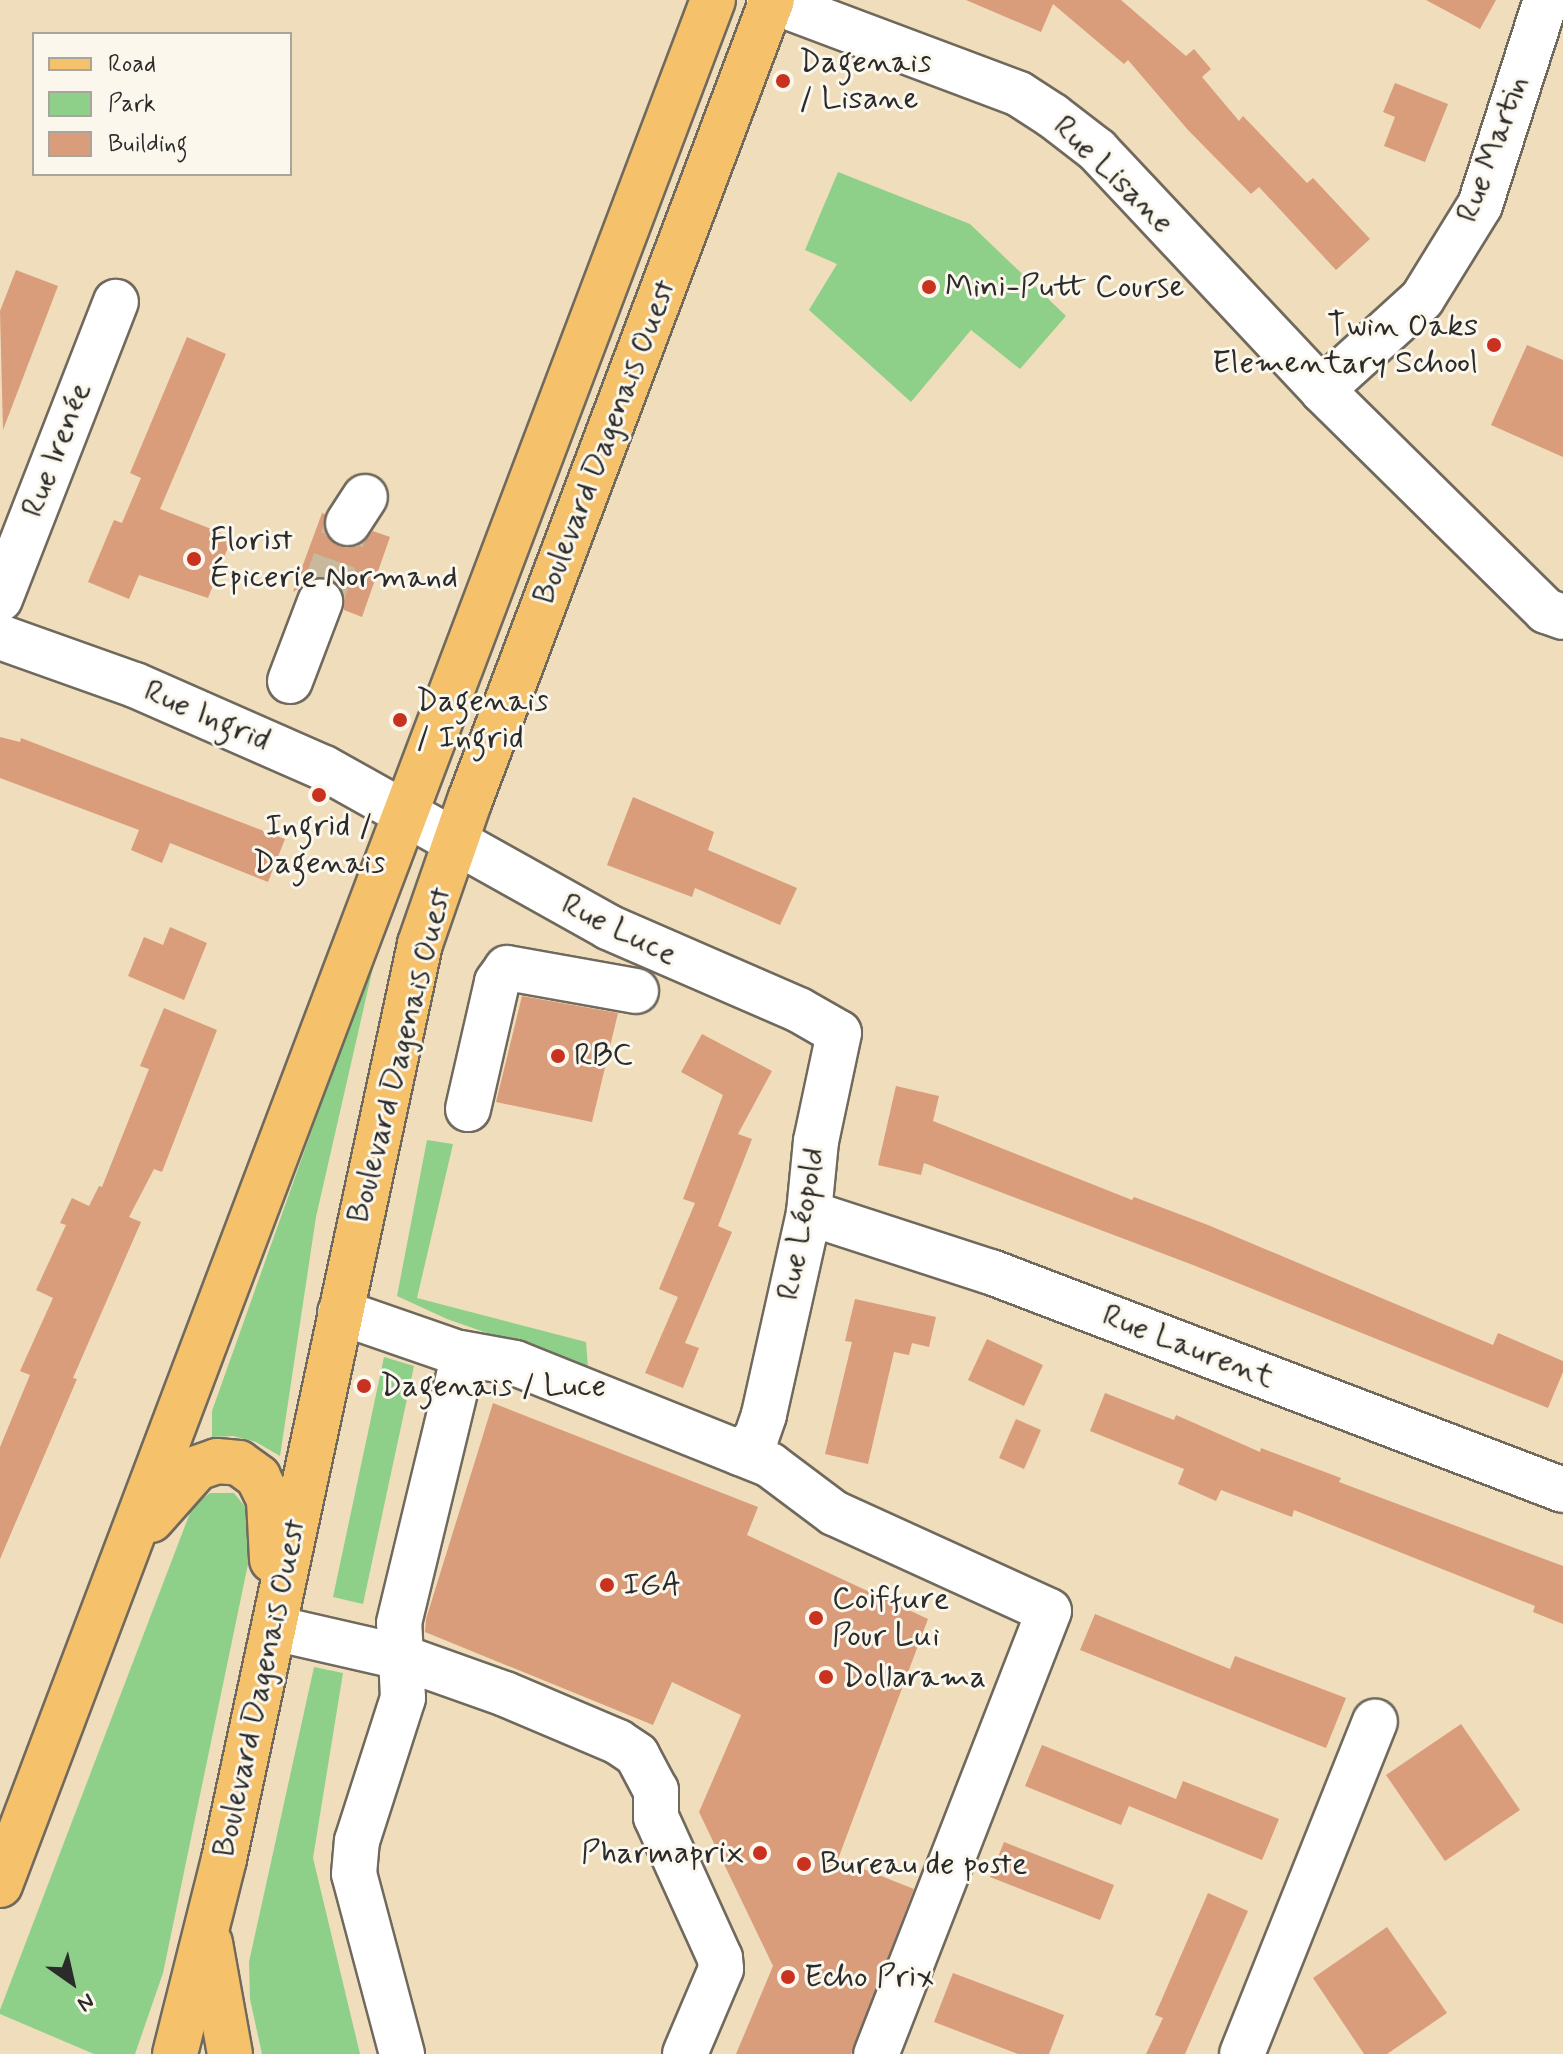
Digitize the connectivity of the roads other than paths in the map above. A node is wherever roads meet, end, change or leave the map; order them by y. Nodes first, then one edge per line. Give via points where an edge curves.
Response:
1 (713, 0) edge
2 (771, 0) edge
3 (1546, 0) edge
4 (116, 302) dead end
5 (1322, 390) junction
6 (0, 599) edge
7 (320, 602) tunnel mouth
8 (1563, 617) edge
9 (0, 637) edge
10 (290, 681) dead end
11 (406, 812) junction
12 (456, 841) junction
13 (636, 991) dead end
14 (839, 1033) joint
15 (468, 1109) dead end
16 (809, 1213) junction
17 (340, 1312) junction
18 (460, 1353) junction
19 (740, 1453) junction
20 (1563, 1490) edge
21 (130, 1547) junction
22 (274, 1628) junction
23 (401, 1657) junction
24 (1375, 1722) dead end
25 (0, 1885) edge
26 (208, 1925) junction
27 (175, 2054) edge
28 (230, 2054) edge
29 (402, 2054) edge
30 (685, 2054) edge
31 (876, 2054) edge
32 (1242, 2054) edge

1 - 11 main road, Boulevard Dagenais Ouest
2 - 5 street, Rue Lisane via 1019,94 1053,116 1097,150
2 - 12 main road, Boulevard Dagenais Ouest
3 - 5 street, Rue Martin via 1480,205 1422,299
4 - 6 street, Rue Irenée
5 - 8 street, Rue Lisane via 1546,611
7 - 10 street
9 - 11 street, Rue Ingrid via 209,716
11 - 12 street, Rue Luce
11 - 21 main road, Boulevard Dagenais Ouest
12 - 14 street, Rue Luce via 608,927 799,1010
12 - 17 main road, Boulevard Dagenais Ouest via 414,967
13 - 15 street via 507,968 497,982
14 - 16 street, Rue Léopold via 816,1141
16 - 19 street, Rue Léopold via 764,1415 756,1438
16 - 20 street, Rue Laurent via 991,1272
17 - 18 street
17 - 22 main road, Boulevard Dagenais Ouest
18 - 19 street via 515,1363
18 - 23 street via 464,1355 399,1623
19 - 31 street via 770,1465 834,1513 1049,1611
21 - 22 main road via 197,1468 217,1461 239,1463 258,1477 269,1500
21 - 25 main road, Boulevard Dagenais Ouest
22 - 23 street
22 - 26 main road, Boulevard Dagenais Ouest
23 - 29 street via 403,1698 357,1841 354,1874
23 - 30 street via 505,1694 637,1755 656,1790 656,1817 720,1958 717,1979
24 - 32 street
26 - 27 main road, Boulevard Dagenais Ouest
26 - 28 main road

